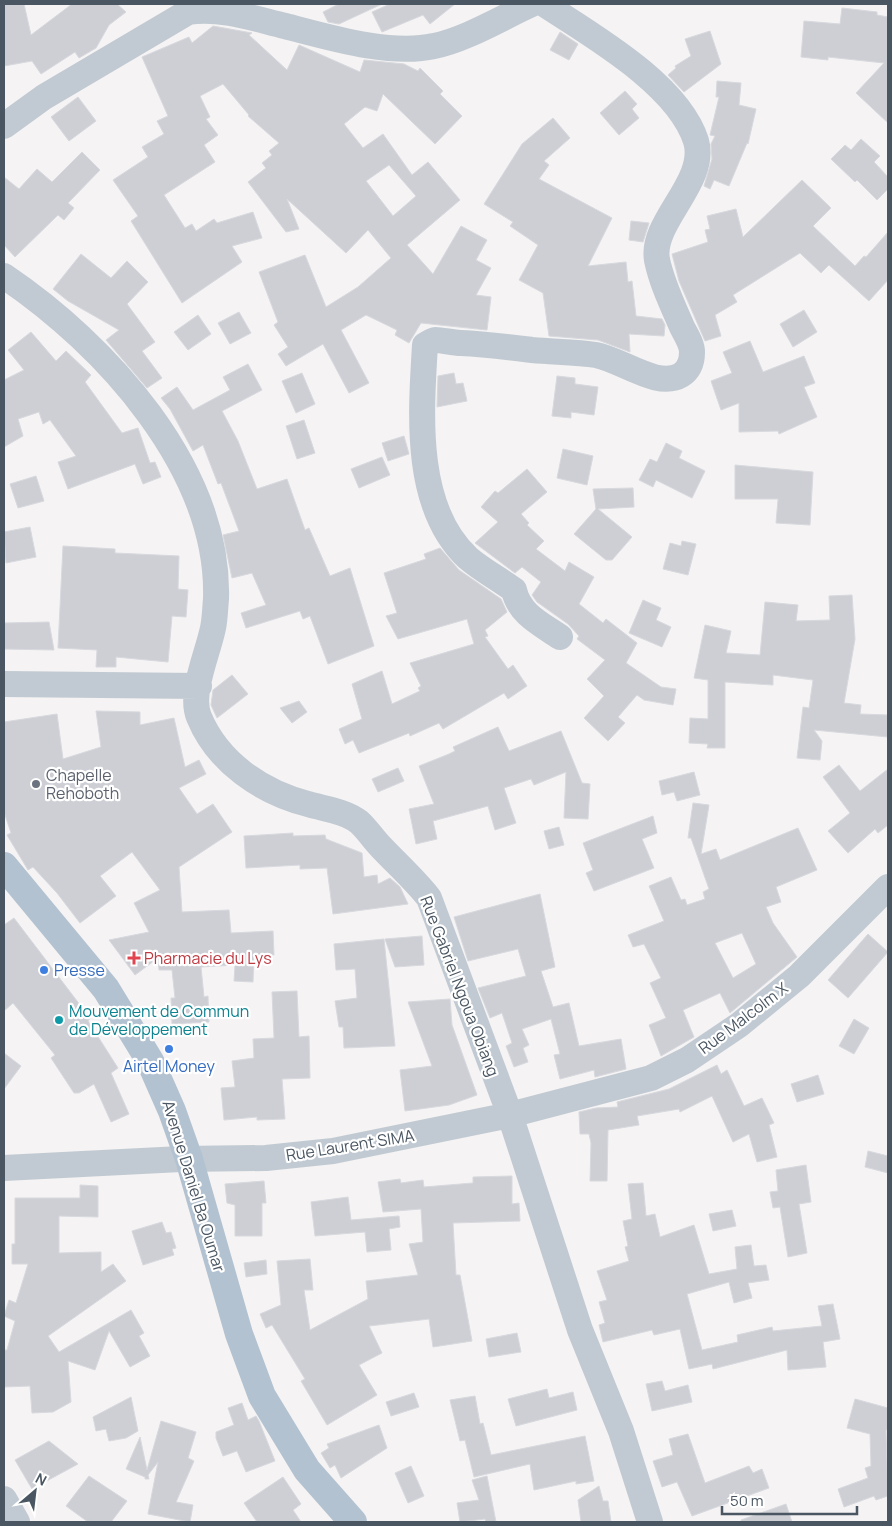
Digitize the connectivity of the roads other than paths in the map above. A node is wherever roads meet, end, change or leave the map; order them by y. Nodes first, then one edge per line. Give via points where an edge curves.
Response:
1 (532, 4) edge
2 (544, 4) edge
3 (188, 8) edge
4 (4, 126) edge
5 (4, 276) edge
6 (560, 637) dead end
7 (4, 684) edge
8 (199, 686) junction
9 (4, 866) edge
10 (888, 887) edge
11 (510, 1115) junction
12 (189, 1159) junction
13 (4, 1168) edge
14 (4, 1499) edge
15 (17, 1522) edge
16 (353, 1522) edge
17 (650, 1522) edge

1 - 3 street via 455,40 433,47 408,48 322,35 230,12
2 - 6 street via 609,46 650,80 671,101 696,142 691,178 656,246 665,288 692,350 691,363 684,374 671,380 656,378 596,355 487,343 433,340 425,345 421,439 433,498 447,532 468,558 514,590 526,614
3 - 4 street via 52,92
5 - 8 street, Rue Gabriel Ngoua Obiang via 76,330 140,403 182,467 208,531 214,566 214,626
7 - 8 street
8 - 11 street, Rue Gabriel Ngoua Obiang via 196,701 199,716 227,760 281,796 332,809 358,822 429,898
9 - 12 main road, Avenue Daniel Ba Oumar via 83,960 130,1025 162,1085
10 - 11 street, Rue Malcolm X via 799,976 723,1037 687,1060 651,1078
11 - 12 street, Rue Laurent SIMA via 333,1151 266,1158
11 - 17 street, Rue Gabriel Ngoua Obiang via 577,1321 621,1431
12 - 13 street, Rue Laurent SIMA
12 - 16 main road, Avenue Daniel Ba Oumar via 239,1334 262,1396 307,1470
14 - 15 street

